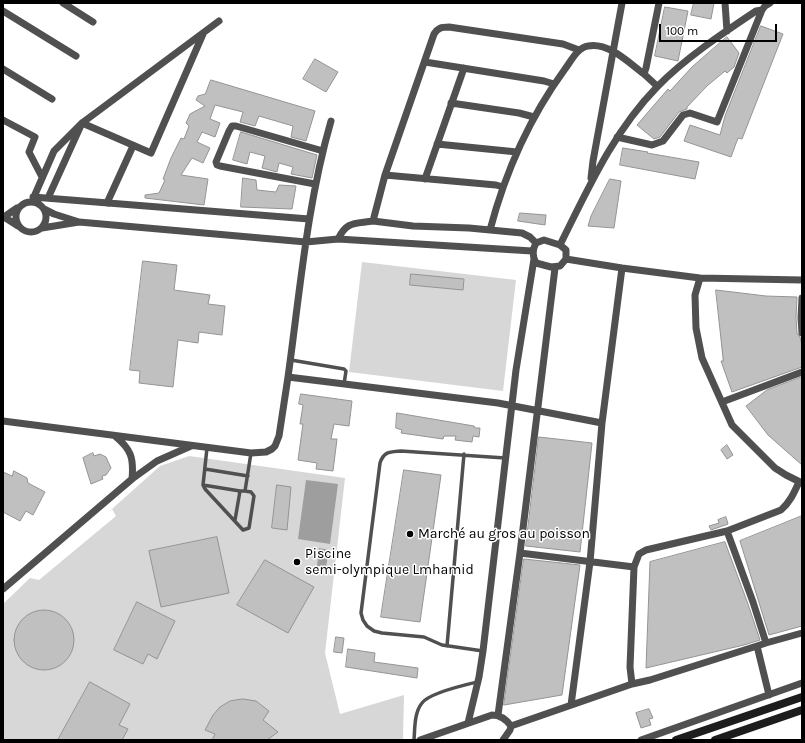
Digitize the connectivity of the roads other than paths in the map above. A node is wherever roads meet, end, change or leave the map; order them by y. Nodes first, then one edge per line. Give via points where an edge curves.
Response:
1 (63, 3) edge
2 (622, 3) edge
3 (659, 3) edge
4 (725, 3) edge
5 (770, 3) edge
6 (758, 8) edge
7 (3, 11) edge
8 (219, 21) dead end
9 (93, 22) dead end
10 (727, 31) junction
11 (203, 34) junction
12 (579, 50) junction
13 (613, 52) junction
14 (76, 56) dead end
15 (426, 62) junction
16 (464, 68) junction
17 (3, 69) edge
18 (644, 74) junction
19 (554, 84) junction
20 (657, 86) junction
21 (52, 98) dead end
22 (451, 104) junction
23 (534, 117) junction
24 (3, 120) edge
25 (332, 121) dead end
26 (82, 123) junction
27 (617, 137) junction
28 (437, 144) junction
29 (133, 146) junction
30 (323, 151) junction
31 (517, 152) junction
32 (385, 175) junction
33 (42, 176) junction
34 (425, 179) junction
35 (591, 182) junction
36 (315, 184) junction
37 (503, 187) junction
38 (48, 198) junction
39 (33, 199) junction
40 (107, 203) junction
41 (19, 207) junction
42 (44, 209) junction
43 (3, 217) edge
44 (309, 218) junction
45 (373, 221) junction
46 (79, 222) junction
47 (20, 227) junction
48 (42, 228) junction
49 (490, 230) junction
50 (338, 239) junction
51 (306, 242) junction
52 (536, 243) junction
53 (560, 245) junction
54 (532, 251) junction
55 (534, 259) junction
56 (566, 259) junction
57 (555, 268) junction
58 (622, 268) junction
59 (700, 278) junction
60 (802, 280) edge
61 (802, 298) edge
62 (802, 333) edge
63 (291, 360) junction
64 (802, 372) edge
65 (288, 377) junction
66 (344, 384) junction
67 (722, 402) junction
68 (512, 406) junction
69 (537, 412) junction
70 (3, 421) edge
71 (602, 423) junction
72 (114, 436) junction
73 (191, 446) junction
74 (207, 448) junction
75 (251, 453) junction
76 (464, 454) junction
77 (505, 458) junction
78 (205, 469) junction
79 (248, 476) junction
80 (132, 479) junction
81 (800, 483) edge
82 (203, 485) junction
83 (240, 491) junction
84 (245, 491) junction
85 (235, 520) junction
86 (726, 531) junction
87 (520, 553) junction
88 (590, 562) junction
89 (634, 566) junction
90 (3, 590) edge
91 (802, 633) edge
92 (766, 644) junction
93 (447, 646) junction
94 (757, 646) junction
95 (483, 651) junction
96 (478, 682) junction
97 (802, 683) edge
98 (632, 684) junction
99 (769, 696) junction
100 (802, 697) edge
101 (571, 705) junction
102 (802, 710) edge
103 (498, 716) junction
104 (468, 723) junction
105 (511, 726) junction
106 (414, 740) edge
107 (420, 740) edge
108 (503, 740) edge
109 (641, 740) edge
110 (676, 740) edge
111 (715, 740) edge

1 - 9 street
2 - 13 street
3 - 18 street
4 - 10 street
5 - 6 street
6 - 10 street
6 - 27 street via 717,122 690,113 684,115 663,141 652,145
7 - 14 street
8 - 11 street
10 - 20 street
11 - 26 street
11 - 29 street via 150,153
12 - 13 street via 587,46 596,46
12 - 15 street via 563,44 442,27 434,34
12 - 19 street
13 - 18 street
13 - 35 street
15 - 16 street
15 - 32 street
16 - 19 street
16 - 22 street
17 - 21 street
18 - 20 street
19 - 23 street
20 - 27 street
22 - 23 street
22 - 28 street
23 - 31 street
24 - 33 street via 35,137 29,152
25 - 30 street
26 - 29 street
26 - 33 street via 54,151
26 - 38 street
27 - 35 street
28 - 31 street
28 - 34 street
29 - 40 street
30 - 36 street
30 - 36 street via 232,126 216,162 220,166
31 - 37 street
32 - 34 street
32 - 45 street
33 - 39 street
34 - 37 street
35 - 53 street
36 - 44 street
37 - 49 street
38 - 39 street
38 - 40 street
39 - 41 street
39 - 42 street
40 - 44 street
41 - 43 street
41 - 47 street via 15,220
42 - 46 street
42 - 48 street via 46,219
43 - 47 street
44 - 51 street
45 - 49 street
45 - 50 street via 349,224 342,230
46 - 48 street
46 - 51 street
47 - 48 street via 33,232
49 - 52 street via 522,233
50 - 51 street
50 - 54 street
51 - 63 street
52 - 53 street via 544,240
52 - 54 street
53 - 56 street via 566,250
54 - 55 street
55 - 57 street via 536,263
55 - 68 street
56 - 57 street
56 - 58 street
57 - 69 street
58 - 59 street
58 - 71 street
59 - 60 street
59 - 67 street via 695,295 696,328 702,358
61 - 62 street
63 - 65 street
63 - 66 lane via 344,369
64 - 67 street
65 - 66 street
65 - 75 street via 278,441 266,452
66 - 68 street
67 - 81 street via 732,425 744,438 775,468
68 - 69 street
68 - 77 street
69 - 71 street
69 - 87 street
70 - 72 street
71 - 88 street
72 - 73 street
72 - 80 street via 130,452
73 - 74 street
73 - 80 street via 157,461
74 - 75 street
74 - 78 lane
75 - 79 lane
76 - 77 lane
76 - 93 lane
76 - 93 lane via 402,451 386,453 382,457 362,613 367,626 374,631 424,637
77 - 95 street
78 - 79 lane
78 - 82 lane
79 - 84 lane
80 - 90 street
81 - 86 street via 781,510
82 - 83 lane
82 - 85 lane
83 - 84 lane
83 - 85 lane
84 - 85 lane via 251,492 254,496 249,528 242,530
86 - 89 street via 646,550 639,554
86 - 92 street
87 - 88 street
87 - 103 street
88 - 89 street
88 - 101 street
89 - 98 street via 630,667
91 - 92 street
92 - 94 street
93 - 95 lane
94 - 98 street
94 - 99 street
95 - 96 street
96 - 104 street
96 - 106 lane via 426,699 418,710
97 - 99 street
98 - 101 street
99 - 109 street
100 - 110 main road
101 - 105 street
102 - 111 main road
103 - 104 street
103 - 105 street
104 - 107 street
105 - 108 street

